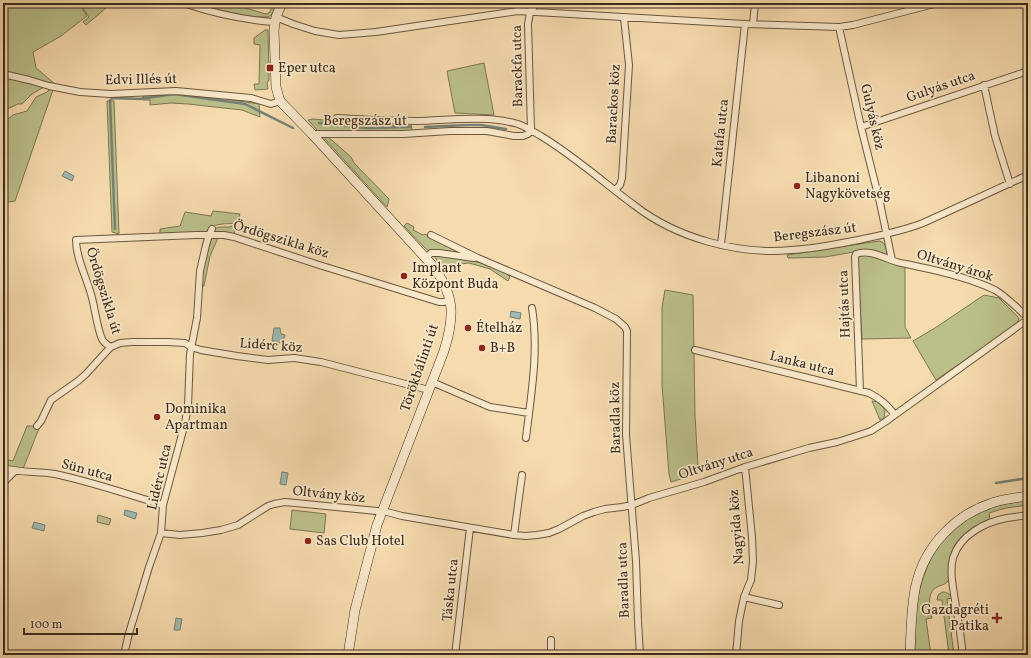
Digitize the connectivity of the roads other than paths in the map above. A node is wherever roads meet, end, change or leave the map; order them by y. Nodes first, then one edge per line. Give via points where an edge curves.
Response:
1 (183, 3) edge
2 (282, 3) edge
3 (536, 3) edge
4 (755, 3) edge
5 (938, 3) edge
6 (530, 12) junction
7 (624, 18) junction
8 (275, 20) junction
9 (745, 24) junction
10 (753, 24) junction
11 (840, 27) junction
12 (1028, 71) edge
13 (3, 74) edge
14 (984, 85) junction
15 (280, 101) junction
16 (337, 118) dead end
17 (417, 121) junction
18 (861, 127) junction
19 (531, 130) junction
20 (418, 133) junction
21 (312, 134) junction
22 (1028, 175) edge
23 (1010, 184) junction
24 (615, 190) junction
25 (210, 232) junction
26 (431, 235) dead end
27 (887, 235) junction
28 (76, 240) joint
29 (721, 245) junction
30 (426, 258) junction
31 (478, 258) junction
32 (892, 260) junction
33 (450, 300) junction
34 (532, 308) dead end
35 (1028, 319) edge
36 (111, 347) junction
37 (191, 347) junction
38 (695, 350) dead end
39 (430, 386) junction
40 (860, 391) junction
41 (529, 413) junction
42 (895, 415) junction
43 (37, 426) dead end
44 (526, 438) dead end
45 (745, 467) junction
46 (3, 468) edge
47 (15, 471) junction
48 (522, 475) dead end
49 (3, 485) edge
50 (1028, 496) edge
51 (163, 505) junction
52 (632, 505) junction
53 (381, 512) junction
54 (1028, 515) edge
55 (470, 528) junction
56 (161, 533) junction
57 (514, 535) junction
58 (744, 597) junction
59 (779, 605) dead end
60 (550, 640) dead end
61 (910, 653) edge
62 (124, 655) edge
63 (348, 655) edge
64 (456, 655) edge
65 (551, 655) edge
66 (640, 655) edge
67 (736, 655) edge
68 (963, 655) edge

1 - 8 street via 231,17
2 - 8 street
3 - 6 street, Barackfa utca
4 - 10 street
5 - 11 street
6 - 7 street
6 - 8 street via 518,11 344,35 315,31
6 - 19 street, Barackfa utca via 528,24
7 - 9 street
7 - 24 street, Barackos köz via 628,64 622,178
8 - 15 street via 276,87
9 - 10 street
9 - 29 street, Katafa utca
10 - 11 street
11 - 18 street, Gulyás köz
12 - 14 street, Gulyás utca
13 - 15 street, Edvi Illés út via 80,92 110,94 176,90 251,98 271,104
14 - 18 street, Gulyás utca
14 - 23 street
15 - 21 street, Törökbálinti út
16 - 17 street, Beregszász út
17 - 19 street, Beregszász út via 492,120 510,122
17 - 20 street, Beregszász út
18 - 27 street, Gulyás köz
19 - 20 street, Beregszász út via 523,136 487,131
19 - 24 street, Beregszász út via 559,147
20 - 21 street, Beregszász út
21 - 30 street, Törökbálinti út
22 - 23 street, Beregszász út
23 - 27 street, Beregszász út via 923,223
24 - 29 street, Beregszász út via 655,220
25 - 28 street, Ördögszikla köz
25 - 33 street, Ördögszikla köz via 234,237 440,302
25 - 37 street, Lidérc utca via 200,271 197,318
26 - 31 street
27 - 29 street, Beregszász út via 790,250 765,251
27 - 32 street
28 - 36 street, Ördögszikla út via 100,333
30 - 31 street via 439,253
30 - 33 street, Törökbálinti út via 441,278
31 - 52 street, Baradla köz via 595,308 625,327 626,435
32 - 35 street, Oltvány árok via 987,286 1008,300
32 - 40 street, Hajtás utca via 869,253 856,254 855,257
33 - 39 street, Törökbálinti út via 452,318 448,338
34 - 41 street via 535,348
35 - 42 street, Oltvány utca
36 - 37 street, Lidérc köz via 120,343 147,342 185,343
36 - 43 street via 78,381 52,400
37 - 39 street, Lidérc köz via 268,360 294,358 321,362
37 - 51 street, Lidérc utca via 185,423
38 - 40 street, Lanka utca
39 - 41 street, Lidérc köz via 490,407
39 - 53 street, Törökbálinti út
40 - 42 street, Lanka utca via 878,397
41 - 44 street
42 - 45 street, Oltvány utca via 871,431
45 - 52 street, Oltvány utca
45 - 58 street, Nagyida köz via 753,561 751,580
46 - 47 street, Sün utca
47 - 49 street
47 - 51 street, Sün utca via 46,472 66,476
48 - 57 street
50 - 61 street via 993,502 970,513 948,528 931,548 916,584
51 - 56 street, Lidérc utca
52 - 57 street, Oltvány utca via 605,508 549,533
52 - 66 street, Baradla utca
53 - 55 street, Oltvány utca
53 - 56 street, Oltvány köz via 285,502 268,506 238,525 221,530 180,535
53 - 63 street, Törökbálinti út via 358,597
54 - 68 street via 1006,518 985,525 968,536 956,551 952,568 953,587
55 - 57 street, Oltvány utca
55 - 64 street, Táska utca
56 - 62 street, Lidérc utca via 136,607
58 - 59 street
58 - 67 street, Nagyida köz
60 - 65 street

